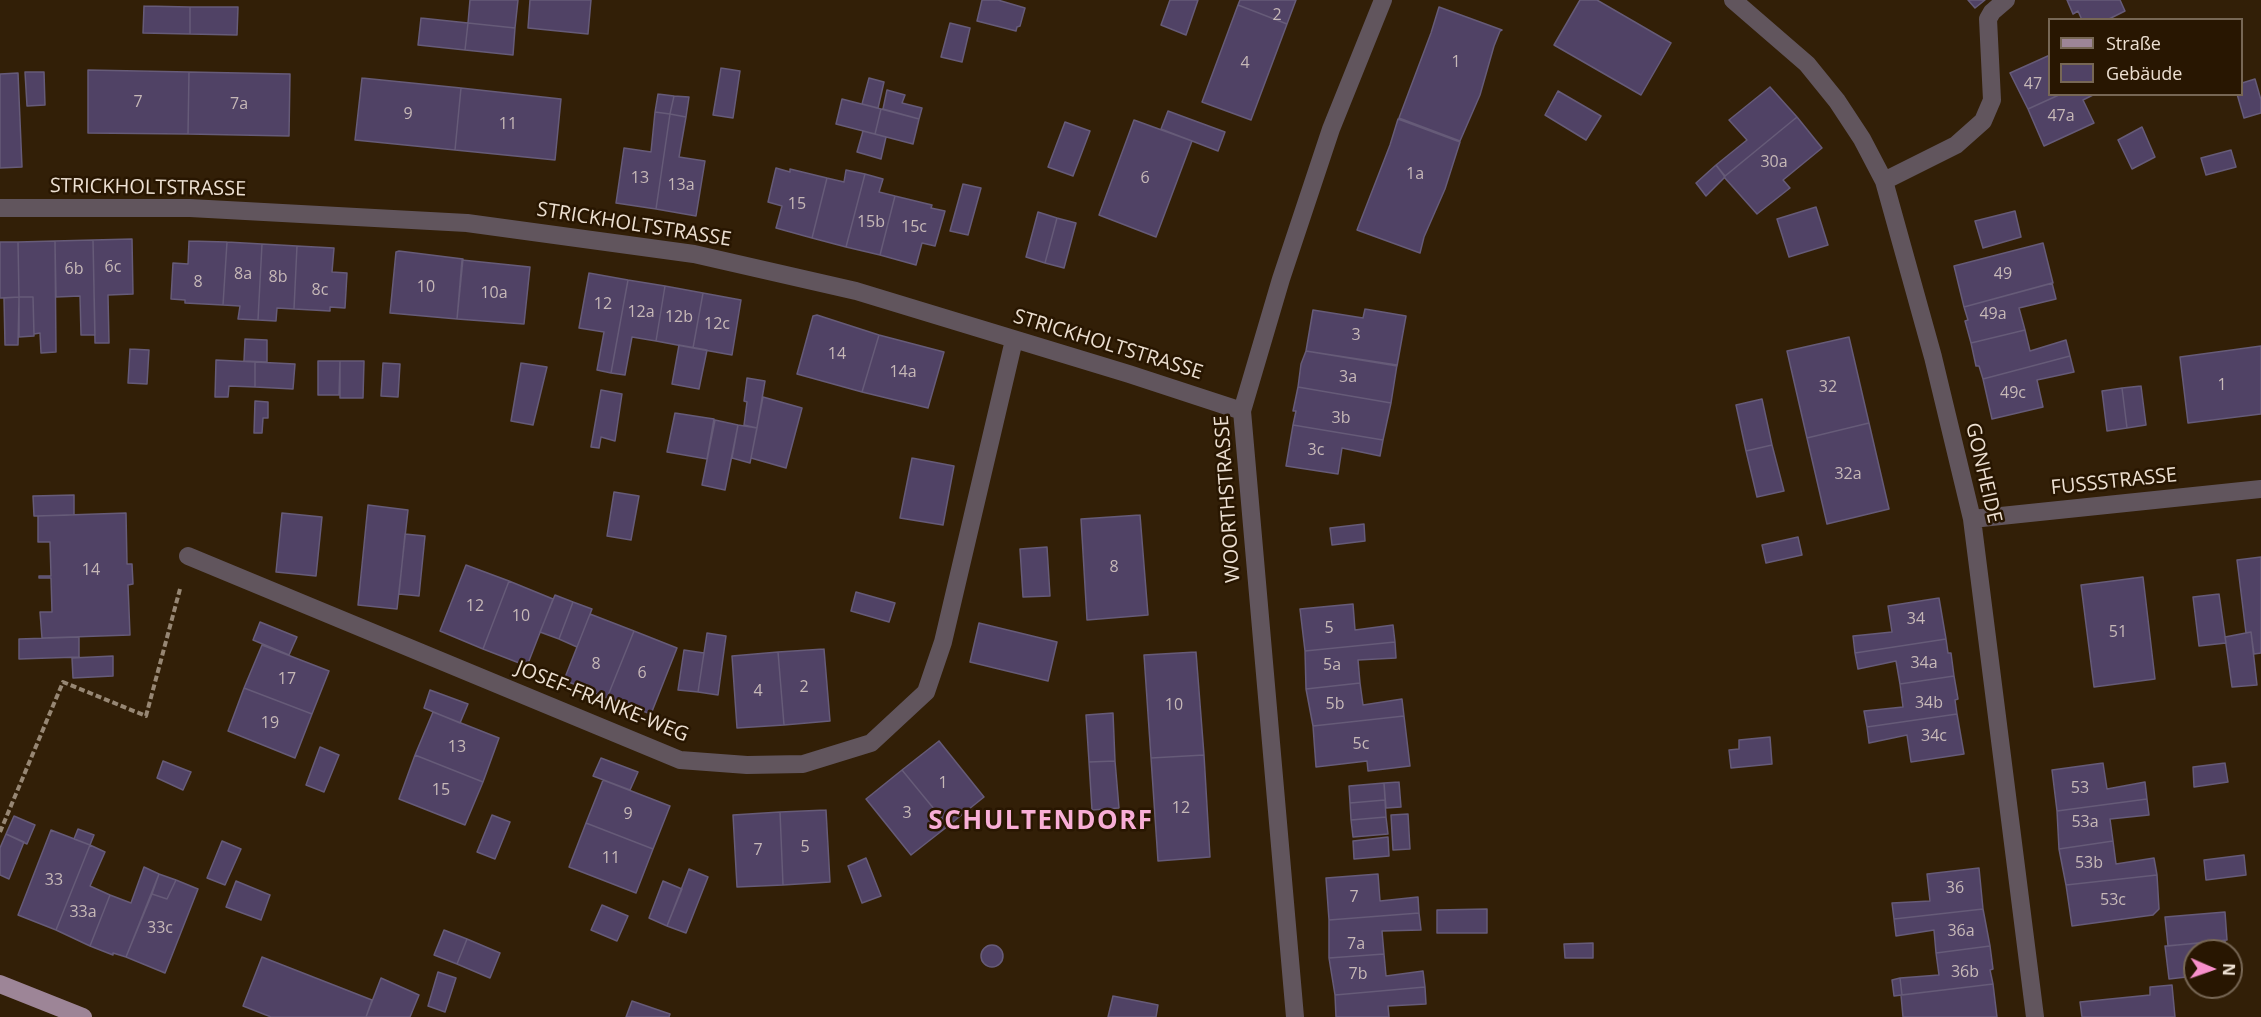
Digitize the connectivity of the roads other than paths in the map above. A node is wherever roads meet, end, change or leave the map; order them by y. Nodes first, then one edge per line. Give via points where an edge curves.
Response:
1 (1383, 0) edge
2 (1733, 0) edge
3 (2006, 0) edge
4 (1884, 182) junction
5 (0, 208) edge
6 (1014, 340) junction
7 (1242, 411) junction
8 (2261, 489) edge
9 (1972, 519) junction
10 (188, 556) road end
11 (0, 984) edge
12 (83, 1017) edge
13 (1295, 1017) edge
14 (2035, 1017) edge

1 - 7 street, WOORTHSTRASSE via 1330,129
2 - 4 street, GONHEIDE via 1807,64 1850,120
3 - 4 street via 1988,19 1992,100 1983,121 1956,145
4 - 9 street, GONHEIDE via 1933,357
5 - 6 street, STRICKHOLTSTRASSE via 190,208 467,223 694,254 855,291
6 - 7 street, STRICKHOLTSTRASSE
6 - 10 street, JOSEF-FRANKE-WEG via 943,642 926,692 871,742 803,764 747,765 680,759
7 - 13 street, WOORTHSTRASSE
8 - 9 street, FUSSSTRASSE
9 - 14 street, GONHEIDE
11 - 12 main road

